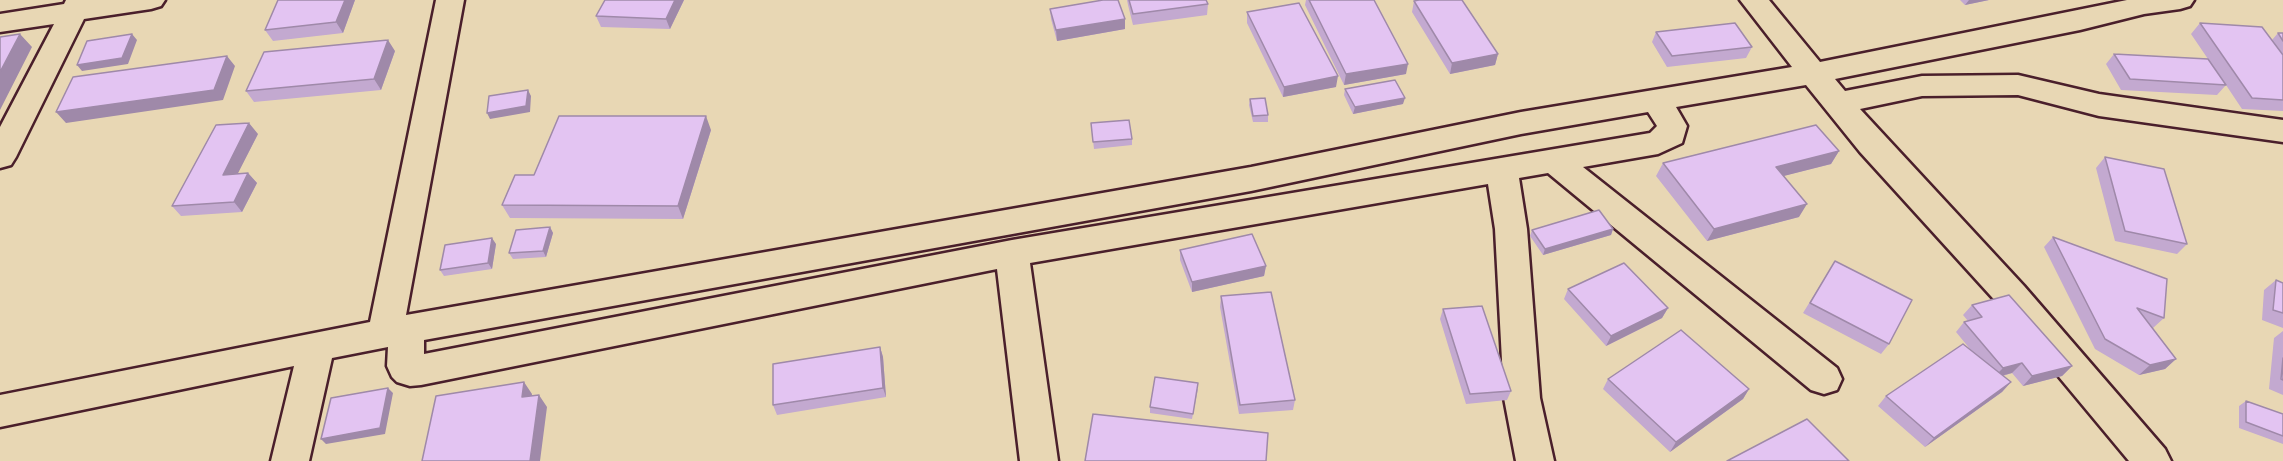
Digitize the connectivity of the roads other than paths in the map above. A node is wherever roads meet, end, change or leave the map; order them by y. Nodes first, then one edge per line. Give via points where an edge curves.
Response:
1 (151, 0) edge
2 (450, 0) edge
3 (1754, 0) edge
4 (2180, 0) edge
5 (2142, 2) edge
6 (78, 5) edge
7 (0, 23) edge
8 (1815, 73) junction
9 (1655, 99) junction
10 (1838, 103) junction
11 (2283, 131) edge
12 (0, 157) edge
13 (1555, 162) junction
14 (1502, 171) junction
15 (1012, 253) junction
16 (396, 332) junction
17 (317, 347) junction
18 (1824, 379) dead end
19 (0, 411) edge
20 (290, 461) edge
21 (1039, 461) edge
22 (1535, 461) edge
23 (2152, 461) edge

1 - 6 street
2 - 16 street
3 - 8 street
4 - 5 street
5 - 8 street via 2080,21
6 - 7 street
6 - 12 street
8 - 9 street
8 - 10 street
9 - 13 street via 1672,126 1671,135 1658,143
9 - 16 street via 1251,179
10 - 11 street via 1922,86 2018,85 2099,105
10 - 23 street via 2012,296
13 - 14 street
13 - 18 street
14 - 15 street
14 - 22 street via 1511,229 1522,398
15 - 16 street via 421,370 410,371 405,366
15 - 21 street
16 - 17 street
17 - 19 street
17 - 20 street

